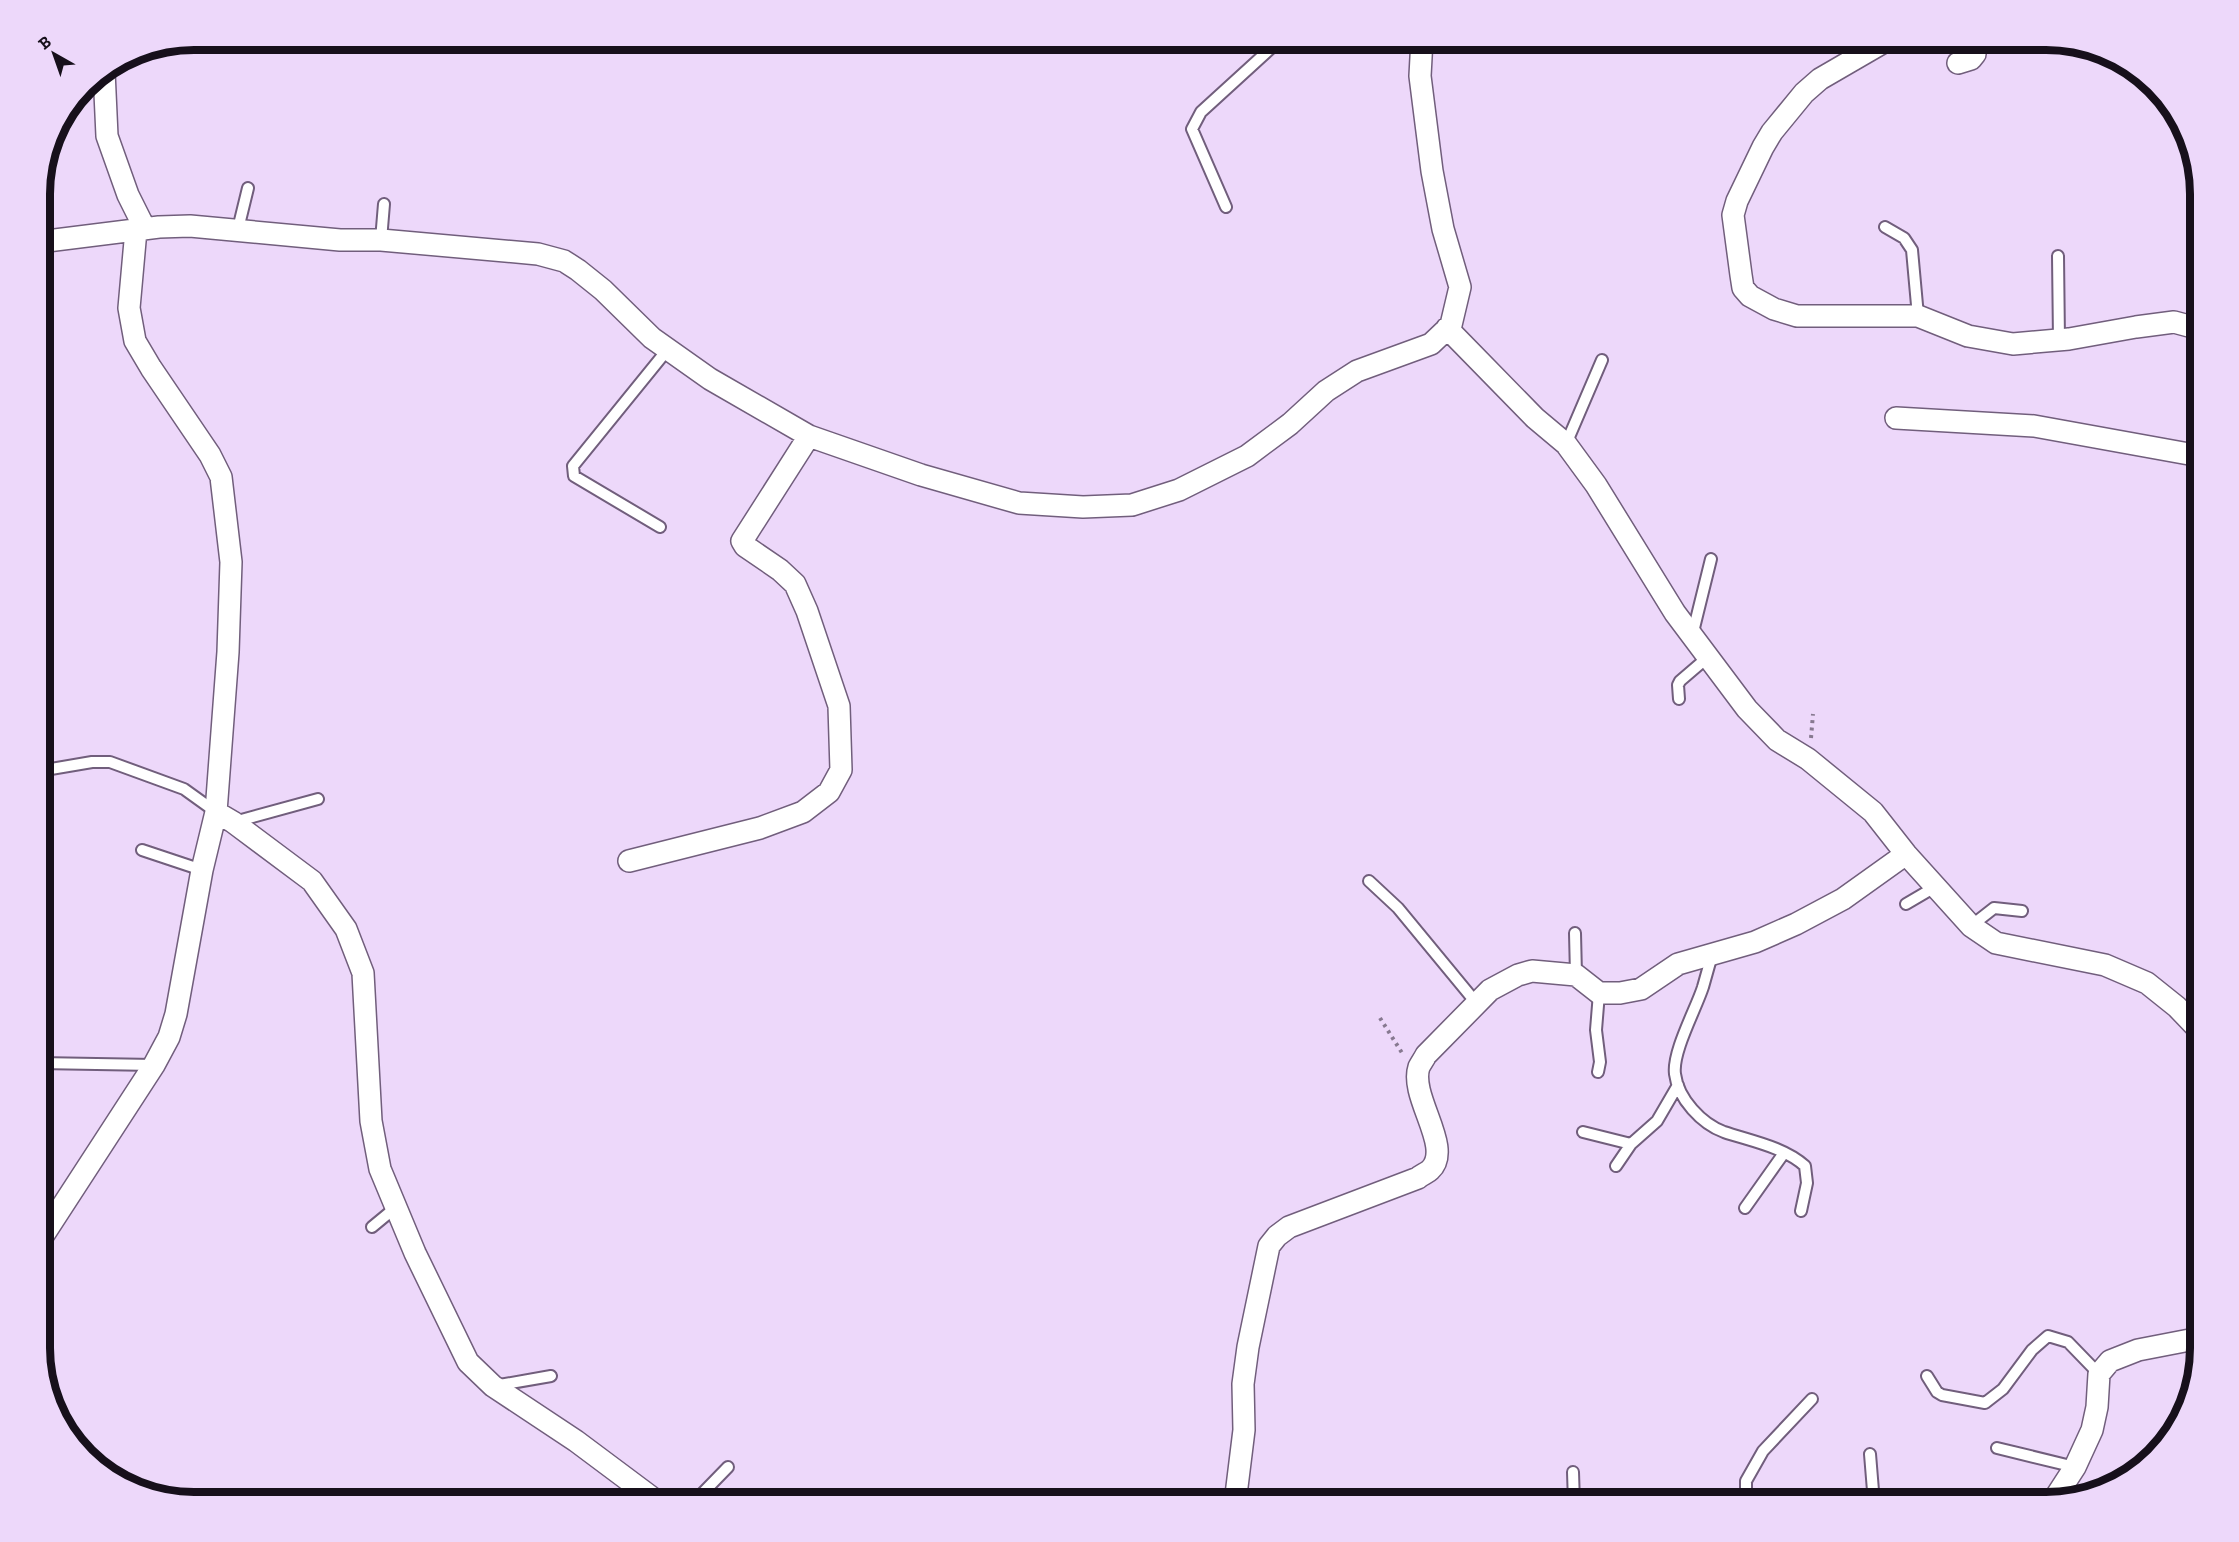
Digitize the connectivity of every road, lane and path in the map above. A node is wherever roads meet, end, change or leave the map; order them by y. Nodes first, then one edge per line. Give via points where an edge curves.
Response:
1 (1270, 49) edge
2 (1421, 49) edge
3 (1872, 49) edge
4 (1974, 49) edge
5 (1958, 63) dead end
6 (104, 80) edge
7 (248, 188) dead end
8 (384, 204) dead end
9 (1226, 207) dead end
10 (1885, 226) dead end
11 (140, 229) junction
12 (238, 229) junction
13 (381, 240) junction
14 (50, 241) edge
15 (2058, 256) dead end
16 (1918, 316) junction
17 (2190, 326) edge
18 (1447, 328) junction
19 (2059, 340) junction
20 (668, 349) junction
21 (1602, 360) dead end
22 (1896, 418) dead end
23 (809, 436) junction
24 (1566, 444) junction
25 (2190, 454) edge
26 (660, 527) dead end
27 (1711, 559) dead end
28 (1692, 636) junction
29 (1708, 657) junction
30 (1679, 699) dead end
31 (50, 769) edge
32 (318, 799) dead end
33 (225, 817) junction
34 (142, 850) dead end
35 (1906, 854) junction
36 (629, 861) dead end
37 (202, 870) junction
38 (1369, 881) dead end
39 (1935, 887) junction
40 (1906, 904) dead end
41 (2022, 910) dead end
42 (1971, 926) junction
43 (1575, 933) dead end
44 (1712, 955) junction
45 (1576, 975) junction
46 (1599, 993) junction
47 (1478, 1005) junction
48 (2190, 1015) edge
49 (1380, 1018) dead end
50 (50, 1063) edge
51 (154, 1065) junction
52 (1419, 1066) junction
53 (1598, 1072) dead end
54 (1678, 1085) junction
55 (1582, 1132) dead end
56 (1631, 1144) junction
57 (1784, 1153) junction
58 (1616, 1166) dead end
59 (395, 1208) junction
60 (1745, 1208) dead end
61 (1801, 1211) dead end
62 (50, 1225) edge
63 (372, 1227) dead end
64 (2190, 1340) edge
65 (2099, 1374) junction
66 (552, 1376) dead end
67 (1927, 1376) dead end
68 (494, 1386) junction
69 (1812, 1399) dead end
70 (1997, 1448) dead end
71 (1870, 1454) dead end
72 (728, 1467) dead end
73 (2075, 1467) junction
74 (1573, 1472) dead end
75 (643, 1492) edge
76 (704, 1492) edge
77 (1236, 1492) edge
78 (1574, 1492) edge
79 (1746, 1492) edge
80 (1873, 1492) edge
81 (2059, 1492) edge

1 - 9 lane via 1201,112 1192,129
2 - 18 street via 1420,76 1432,171 1460,287
3 - 16 street via 1820,79 1772,132 1733,215 1743,288 1774,309 1797,316
4 - 5 street via 1971,59
6 - 11 street via 107,136
7 - 12 lane
8 - 13 lane
10 - 16 lane via 1904,237 1912,250
11 - 12 street
11 - 14 street
11 - 33 street via 129,308 135,341 210,455 224,490 231,562
12 - 13 street via 340,240
13 - 20 street via 504,250 564,261 603,290
15 - 19 lane
16 - 19 street via 1968,336 2013,344
17 - 19 street via 2174,322
18 - 23 street via 1431,344 1357,371 1326,391 1247,456 1179,490 1132,505 1083,507 1019,502 921,475
18 - 24 street via 1535,418
20 - 23 street via 710,379
20 - 26 lane via 572,471 574,476
21 - 24 lane
22 - 25 street via 2034,426
23 - 36 street via 742,541 795,584 803,602 839,706 841,770 829,792 802,812 760,828
24 - 28 street
27 - 28 lane
28 - 29 street
29 - 30 lane via 1680,681
29 - 35 street via 1747,709 1777,740 1808,759 1873,812
31 - 33 lane via 110,762 184,789
32 - 33 lane
33 - 37 street
33 - 59 street via 312,881 346,930 363,973 371,1121 380,1169
34 - 37 lane
35 - 39 street
35 - 44 street via 1843,899 1796,924
37 - 51 street via 176,1014
38 - 47 lane via 1398,908
39 - 40 lane
39 - 42 street
41 - 42 lane via 1994,909
42 - 48 street via 1996,943 2105,965 2147,983
43 - 45 lane
44 - 46 street via 1678,964 1641,989
44 - 54 lane via 1679,1050 1675,1073
45 - 46 street
45 - 47 street via 1532,971 1518,975 1490,990
46 - 53 lane
47 - 52 street
49 - 52 path via 1405,1057
50 - 51 lane
51 - 62 street
52 - 77 street via 1420,1093 1438,1148 1431,1170 1289,1227 1269,1246 1248,1347 1244,1430
54 - 56 lane via 1657,1121
54 - 57 lane via 1692,1111 1714,1128
55 - 56 lane
56 - 58 lane
57 - 60 lane
57 - 61 lane via 1805,1166 1807,1183
59 - 63 lane
59 - 68 street via 468,1362
64 - 65 street via 2138,1350 2110,1361
65 - 67 lane via 2068,1342 2048,1336 2032,1350 2003,1389 1985,1403 1942,1395
65 - 73 street via 2092,1430
66 - 68 lane
68 - 75 street
69 - 79 lane via 1763,1451 1746,1481
70 - 73 lane
71 - 80 lane
72 - 76 lane
73 - 81 street
74 - 78 lane

